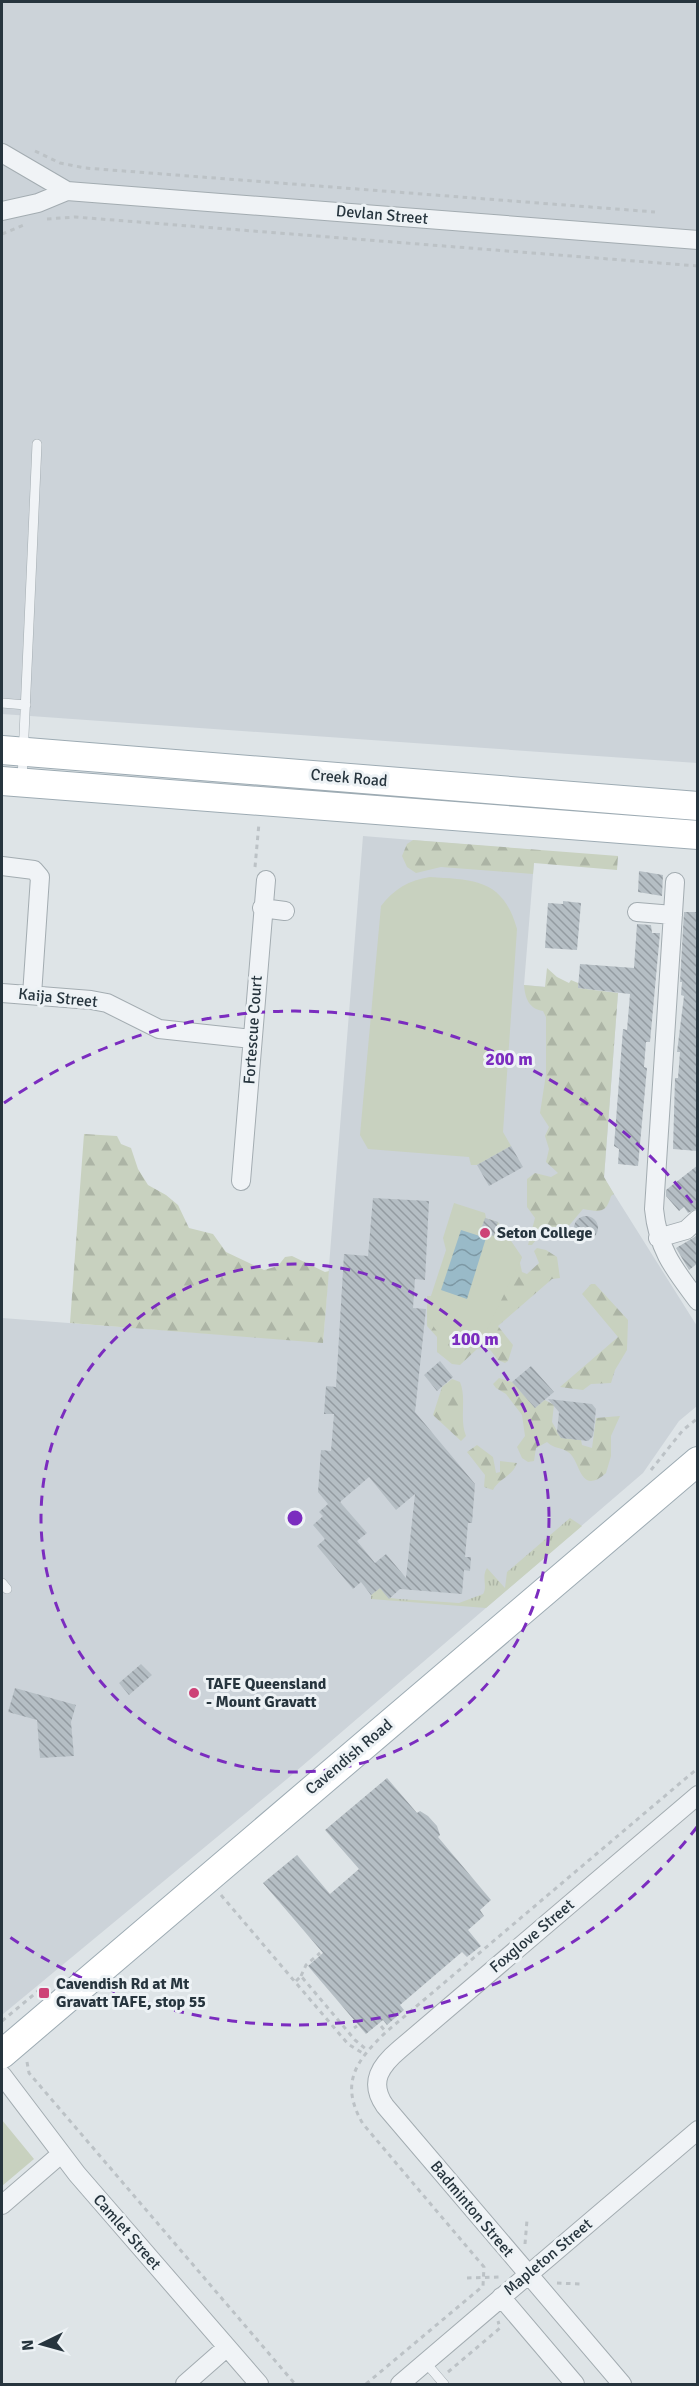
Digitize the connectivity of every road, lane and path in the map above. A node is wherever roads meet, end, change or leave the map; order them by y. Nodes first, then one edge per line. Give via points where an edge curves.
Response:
1 (33, 150) dead end
2 (2, 153) edge
3 (67, 190) junction
4 (2, 211) edge
5 (655, 212) dead end
6 (46, 219) dead end
7 (27, 224) dead end
8 (2, 234) edge
9 (698, 240) edge
10 (698, 266) edge
11 (37, 444) dead end
12 (2, 703) edge
13 (26, 705) junction
14 (13, 751) edge
15 (12, 782) edge
16 (698, 806) edge
17 (259, 823) dead end
18 (698, 835) edge
19 (2, 866) edge
20 (266, 880) joint
21 (675, 882) dead end
22 (262, 908) junction
23 (285, 911) dead end
24 (637, 912) dead end
25 (673, 915) junction
26 (2, 993) edge
27 (32, 995) junction
28 (252, 1039) junction
29 (242, 1181) dead end
30 (698, 1220) edge
31 (658, 1238) junction
32 (698, 1301) edge
33 (698, 1461) edge
34 (698, 1768) edge
35 (698, 1795) edge
36 (219, 1893) dead end
37 (320, 1953) dead end
38 (301, 1976) junction
39 (295, 1982) junction
40 (381, 2026) dead end
41 (386, 2032) junction
42 (367, 2050) junction
43 (364, 2054) junction
44 (14, 2057) edge
45 (2, 2075) edge
46 (376, 2085) joint
47 (698, 2130) edge
48 (61, 2154) junction
49 (2, 2205) edge
50 (527, 2220) dead end
51 (525, 2236) dead end
52 (528, 2275) junction
53 (483, 2276) junction
54 (506, 2277) dead end
55 (467, 2278) dead end
56 (565, 2283) dead end
57 (580, 2284) dead end
58 (501, 2297) junction
59 (226, 2348) junction
60 (426, 2363) junction
61 (185, 2385) edge
62 (259, 2385) edge
63 (295, 2385) edge
64 (366, 2385) edge
65 (400, 2385) edge
66 (444, 2385) edge
67 (575, 2385) edge
68 (622, 2385) edge

1 - 5 path via 60,163 85,168
2 - 3 street, Devlan Street
3 - 4 street, Devlan Street via 38,203
3 - 9 street, Devlan Street
6 - 10 path via 75,216
7 - 8 path
11 - 13 lane
12 - 13 lane
13 - 14 lane
14 - 15 lane
14 - 16 main road, Creek Road
15 - 18 main road, Creek Road
17 - 20 path via 254,865
19 - 27 street via 34,870 40,877
20 - 22 street, Fortescue Court
21 - 25 street
22 - 23 street
22 - 28 street, Fortescue Court
24 - 25 street
25 - 31 street via 654,1192
26 - 27 street, Kaija Street
27 - 28 street, Kaija Street via 107,1004 159,1029
28 - 29 street, Fortescue Court
30 - 31 street via 686,1230
31 - 32 street via 667,1260
33 - 44 main road, Cavendish Road
34 - 41 path
35 - 46 street, Foxglove Street via 383,2063
36 - 39 path
37 - 38 path via 306,1965
38 - 39 path
38 - 42 path
39 - 43 path via 348,2044
40 - 41 path
41 - 42 path
42 - 43 path
43 - 53 path via 351,2085 358,2115 484,2267
44 - 63 path
45 - 48 street, Camlet Street
46 - 52 street, Badminton Street via 384,2106
47 - 52 street, Mapleton Street
48 - 49 street
48 - 59 street, Camlet Street
50 - 51 path
52 - 58 street, Mapleton Street
52 - 68 street, Badminton Street
53 - 54 path
53 - 55 path
53 - 64 path via 483,2286
56 - 57 path
58 - 60 street, Mapleton Street
58 - 67 street
59 - 61 street
59 - 62 street, Camlet Street
60 - 65 street, Mapleton Street
60 - 66 lane

